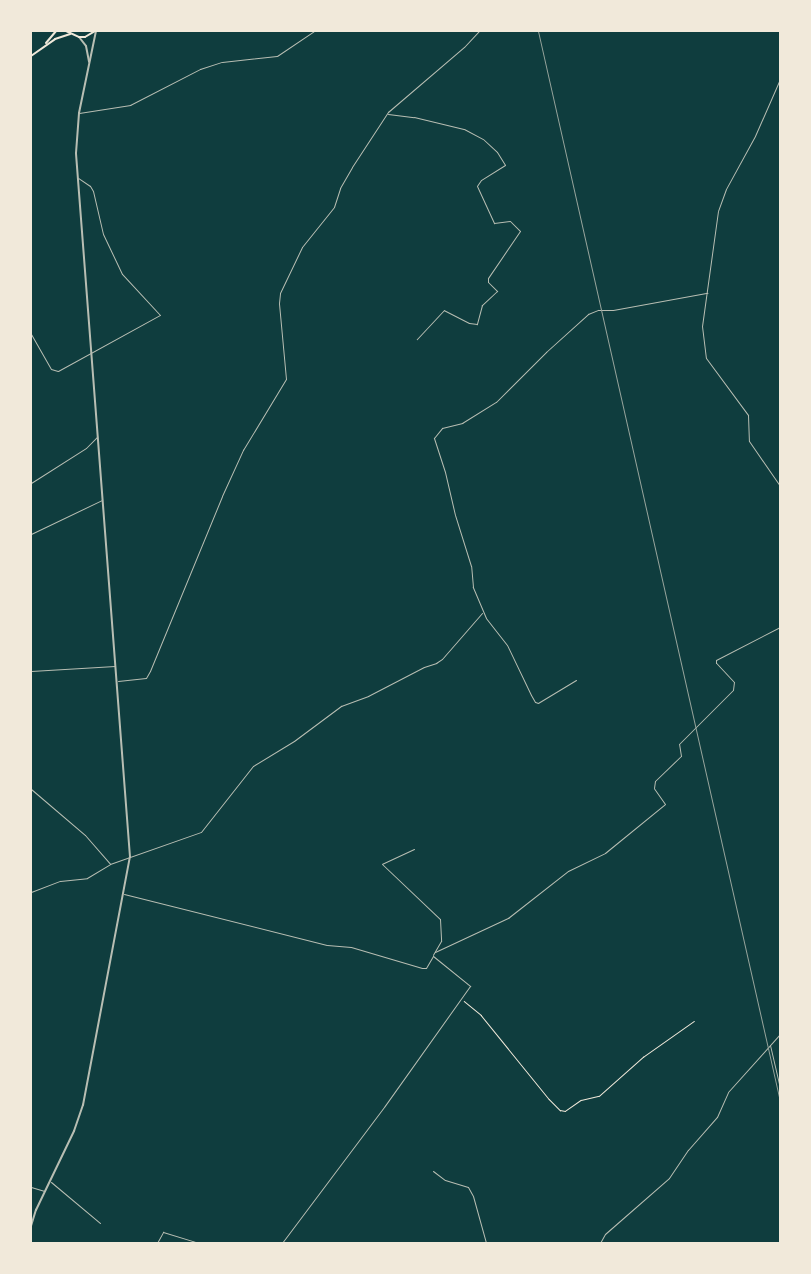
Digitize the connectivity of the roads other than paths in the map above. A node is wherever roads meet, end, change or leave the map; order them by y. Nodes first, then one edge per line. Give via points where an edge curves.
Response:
1 (56, 31) edge
2 (66, 31) edge
3 (96, 31) edge
4 (314, 31) edge
5 (479, 31) edge
6 (70, 34) junction
7 (79, 37) junction
8 (86, 46) junction
9 (42, 47) junction
10 (93, 47) junction
11 (31, 56) edge
12 (89, 63) junction
13 (780, 79) edge
14 (79, 114) junction
15 (387, 114) junction
16 (78, 177) junction
17 (707, 294) junction
18 (31, 334) edge
19 (417, 339) dead end
20 (91, 351) junction
21 (98, 436) junction
22 (31, 483) edge
23 (780, 486) edge
24 (103, 500) junction
25 (31, 534) edge
26 (483, 612) junction
27 (780, 627) edge
28 (116, 666) junction
29 (31, 671) edge
30 (576, 680) dead end
31 (117, 681) junction
32 (31, 789) edge
33 (414, 849) dead end
34 (130, 858) junction
35 (110, 864) junction
36 (31, 892) edge
37 (124, 894) junction
38 (435, 952) junction
39 (433, 956) junction
40 (780, 1034) edge
41 (770, 1045) junction
42 (780, 1088) edge
43 (433, 1171) dead end
44 (50, 1181) junction
45 (31, 1187) edge
46 (45, 1191) junction
47 (100, 1223) dead end
48 (31, 1226) edge
49 (157, 1243) edge
50 (199, 1243) edge
51 (282, 1243) edge
52 (486, 1243) edge
53 (600, 1243) edge

1 - 9 main road
2 - 6 main road
3 - 7 main road
3 - 10 street
4 - 14 street via 278,56 222,62 200,69 130,105
5 - 15 street
6 - 7 main road
6 - 9 main road
7 - 8 street
8 - 10 street
8 - 12 street
9 - 11 main road
10 - 12 street
12 - 14 street
13 - 17 street via 721,204
14 - 16 street via 75,144
15 - 19 street via 464,129 483,139 505,165 477,186 494,223 510,221 520,231 488,278 496,291 482,305 477,324 444,310
15 - 31 street via 340,188 334,207 302,247 280,293 286,379 243,450 158,656 146,678
16 - 20 street
16 - 20 street via 93,191 103,234 122,274 160,316
17 - 23 street via 702,326 706,358 748,415 750,441
17 - 26 street via 588,314 496,402 436,433 434,443 471,566 473,587
18 - 20 street via 53,371
20 - 21 street
21 - 22 street via 81,452
21 - 24 street
24 - 25 street
24 - 28 street
26 - 30 street via 507,644 535,702
26 - 34 street via 442,659 375,693 341,706 253,766 201,832
27 - 38 street via 716,660 734,682 733,690 679,744 681,756 655,781 654,788 665,804 604,853 568,872 508,918
28 - 29 street
28 - 31 street
31 - 34 street
32 - 35 street via 85,835
33 - 38 street via 382,864 440,919 441,941
34 - 35 street
34 - 37 street
35 - 36 street via 88,878 60,881
37 - 39 street via 327,945 351,947 422,968 426,968
37 - 44 street via 83,1105
38 - 39 street
39 - 51 street via 470,986
40 - 41 street
41 - 42 street
41 - 53 street via 728,1092 717,1117 669,1178 605,1234
43 - 52 street via 445,1180 468,1187
44 - 46 street
44 - 47 street
45 - 46 street
46 - 48 street
49 - 50 street via 161,1234 166,1232

